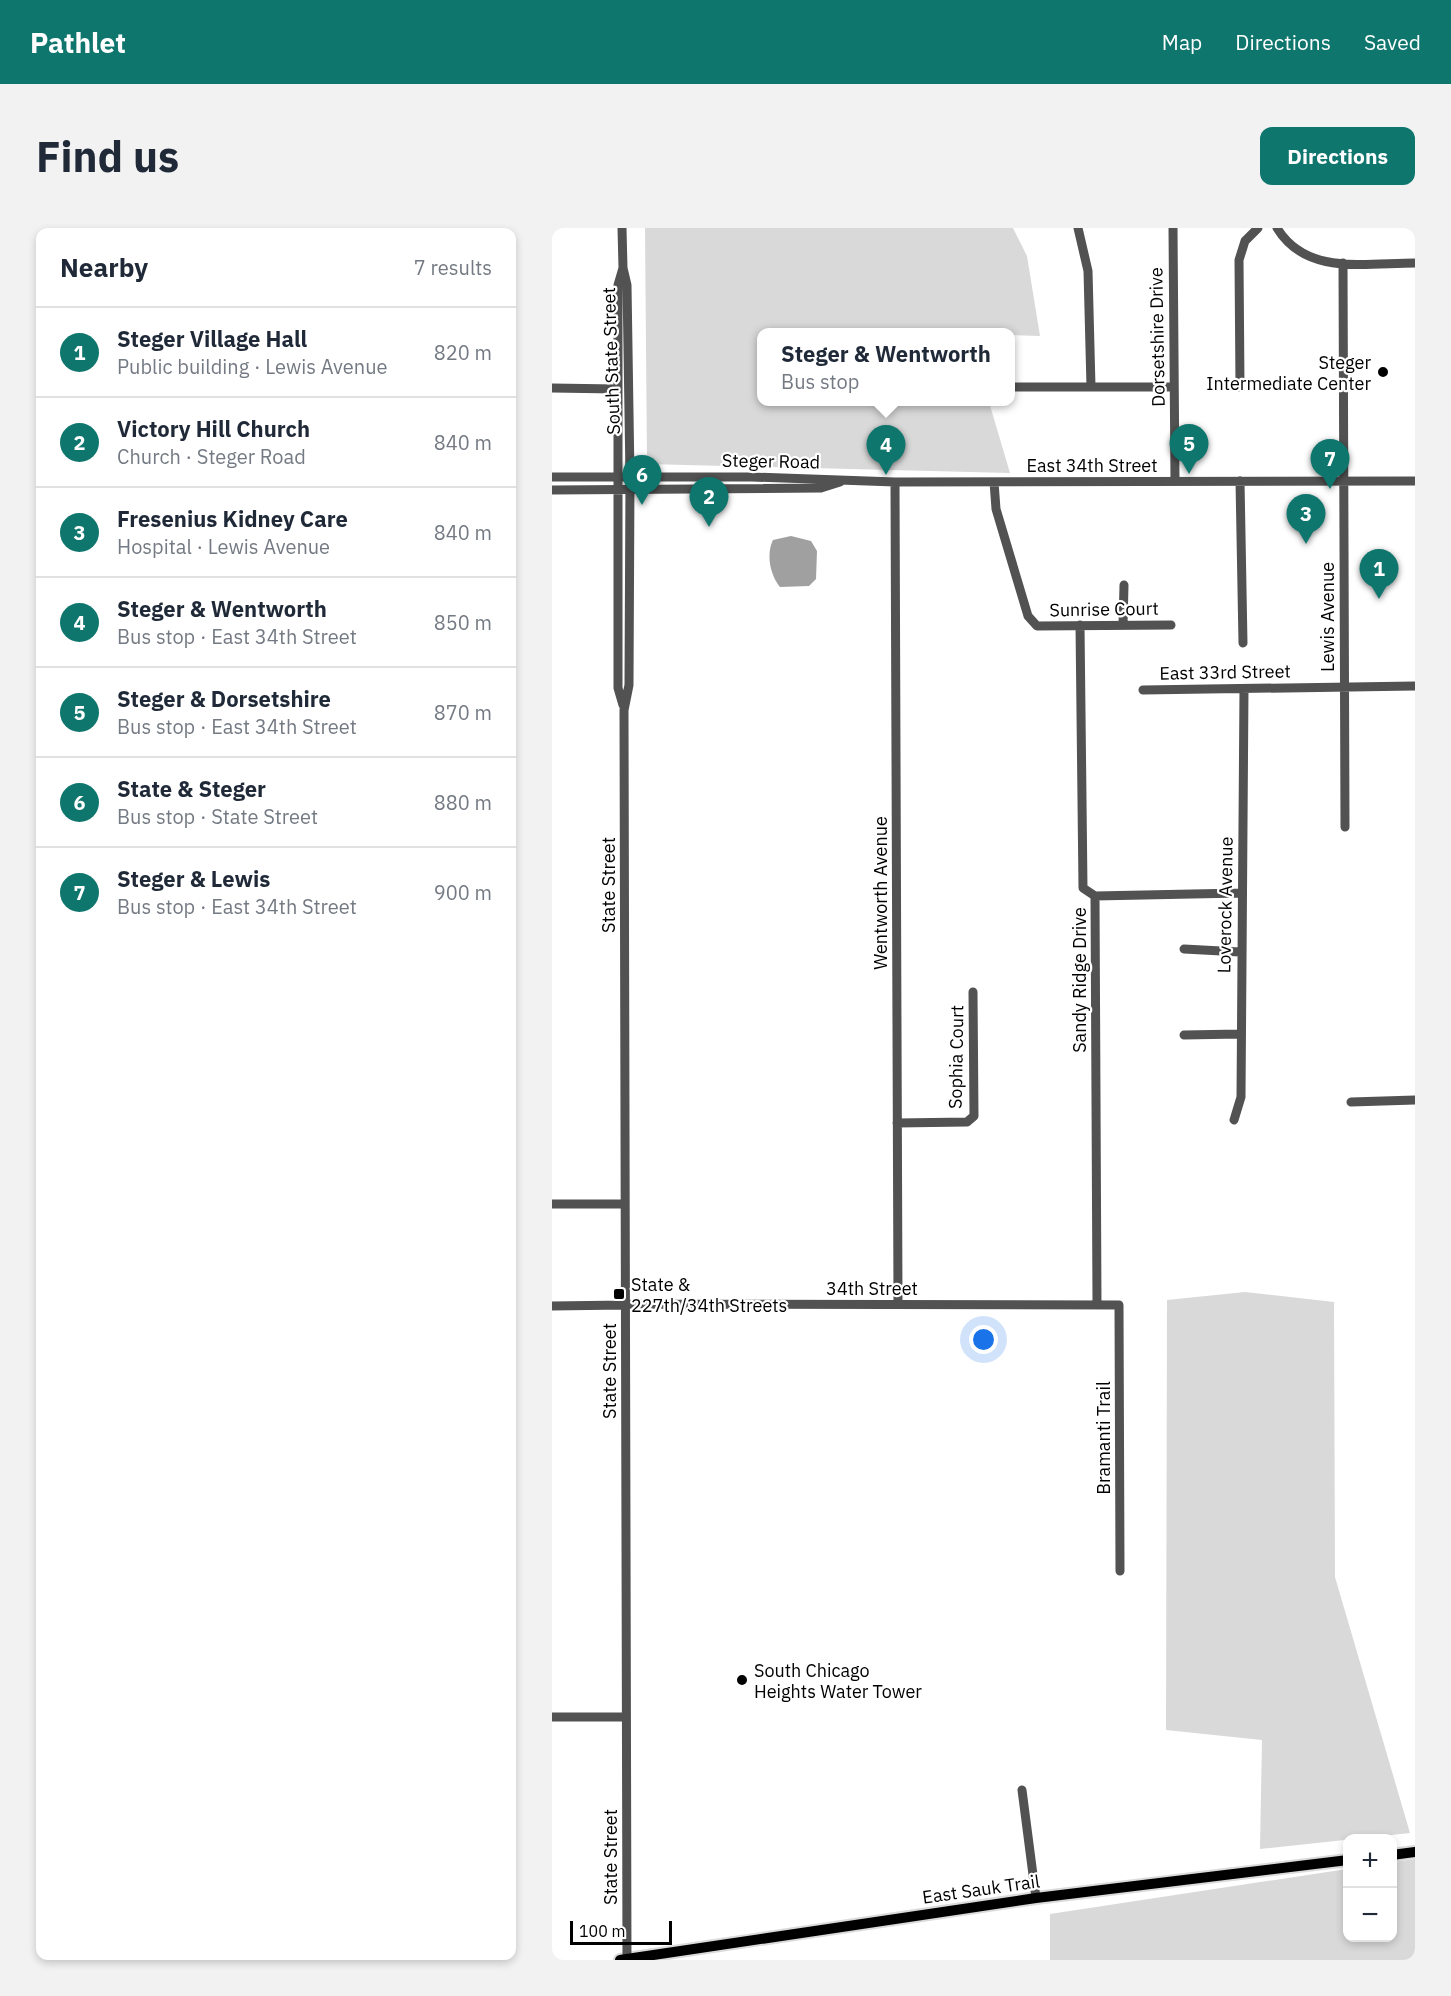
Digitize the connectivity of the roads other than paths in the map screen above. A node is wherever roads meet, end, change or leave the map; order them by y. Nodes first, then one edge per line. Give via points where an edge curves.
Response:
1 (622, 228) edge
2 (1078, 228) edge
3 (1173, 228) edge
4 (1258, 228) edge
5 (1277, 228) edge
6 (1343, 263) junction
7 (1415, 263) edge
8 (623, 268) junction
9 (1015, 387) edge
10 (1091, 387) junction
11 (1174, 387) junction
12 (1240, 387) dead end
13 (552, 388) edge
14 (616, 389) junction
15 (552, 477) edge
16 (616, 477) junction
17 (630, 477) junction
18 (1240, 481) junction
19 (1344, 481) junction
20 (1415, 481) edge
21 (842, 482) junction
22 (895, 482) junction
23 (994, 482) junction
24 (1175, 482) junction
25 (552, 490) edge
26 (616, 490) junction
27 (630, 490) junction
28 (1124, 585) dead end
29 (1124, 625) junction
30 (1171, 625) dead end
31 (1080, 626) junction
32 (1243, 643) dead end
33 (1415, 686) edge
34 (1343, 687) junction
35 (1244, 689) junction
36 (1143, 690) dead end
37 (624, 710) junction
38 (1345, 827) dead end
39 (1241, 893) junction
40 (1095, 896) junction
41 (1184, 950) dead end
42 (1240, 952) junction
43 (973, 992) dead end
44 (1240, 1034) junction
45 (1184, 1035) dead end
46 (1415, 1100) edge
47 (1351, 1102) dead end
48 (1234, 1120) dead end
49 (897, 1123) junction
50 (552, 1204) edge
51 (625, 1204) junction
52 (898, 1304) junction
53 (625, 1305) junction
54 (1097, 1305) junction
55 (1119, 1305) joint
56 (552, 1306) edge
57 (1120, 1570) dead end
58 (552, 1717) edge
59 (626, 1717) junction
60 (1022, 1790) dead end
61 (1415, 1851) edge
62 (1397, 1854) edge
63 (1343, 1860) edge
64 (1036, 1898) junction
65 (624, 1960) edge

1 - 8 street, South State Street
2 - 10 street via 1088,272
3 - 11 street, Dorsetshire Drive
4 - 12 street via 1245,242 1239,260
5 - 6 street via 1289,245 1308,257 1319,262
6 - 7 street
6 - 19 street, Lewis Avenue
8 - 14 street, South State Street via 618,285
8 - 17 street, South State Street via 627,285
9 - 10 street
10 - 11 street
11 - 24 street, Dorsetshire Drive
13 - 14 street
14 - 16 street, South State Street
15 - 16 street, Steger Road
16 - 17 street, Steger Road
16 - 26 street, South State Street
17 - 21 street, Steger Road via 822,478
17 - 27 street, South State Street
18 - 19 street, East 34th Street
18 - 24 street, East 34th Street
18 - 32 street
19 - 20 street, East 34th Street
19 - 34 street, Lewis Avenue
21 - 22 street, East 34th Street
21 - 27 street, Steger Road via 821,488
22 - 23 street, East 34th Street
22 - 49 street, Wentworth Avenue
23 - 24 street, East 34th Street
23 - 31 street, Sunrise Court via 999,520 1028,616 1037,626
25 - 26 street, Steger Road
26 - 27 street, Steger Road
26 - 37 street, State Street via 618,687
27 - 37 street, State Street via 629,685
28 - 29 street
29 - 30 street, Sunrise Court
29 - 31 street, Sunrise Court
31 - 40 street, Sandy Ridge Drive via 1083,888
33 - 34 street, East 33rd Street
34 - 35 street, East 33rd Street
34 - 38 street, Lewis Avenue
35 - 36 street, East 33rd Street
35 - 39 street, Loverock Avenue
37 - 51 street, State Street
39 - 40 street
39 - 42 street, Loverock Avenue
40 - 54 street, Sandy Ridge Drive
41 - 42 street
42 - 44 street, Loverock Avenue
43 - 49 street, Sophia Court via 974,1116 968,1122
44 - 45 street
44 - 48 street, Loverock Avenue via 1241,1097
46 - 47 street
49 - 52 street, Wentworth Avenue
50 - 51 street
51 - 53 street, State Street
52 - 53 street, 34th Street
52 - 54 street, 34th Street
53 - 56 street, 34th Street
53 - 59 street, State Street
54 - 55 street, 34th Street
55 - 57 street, Bramanti Trail
58 - 59 street
59 - 65 street, State Street
60 - 64 street
61 - 62 main road
63 - 64 main road, East Sauk Trail
64 - 65 main road, East Sauk Trail

